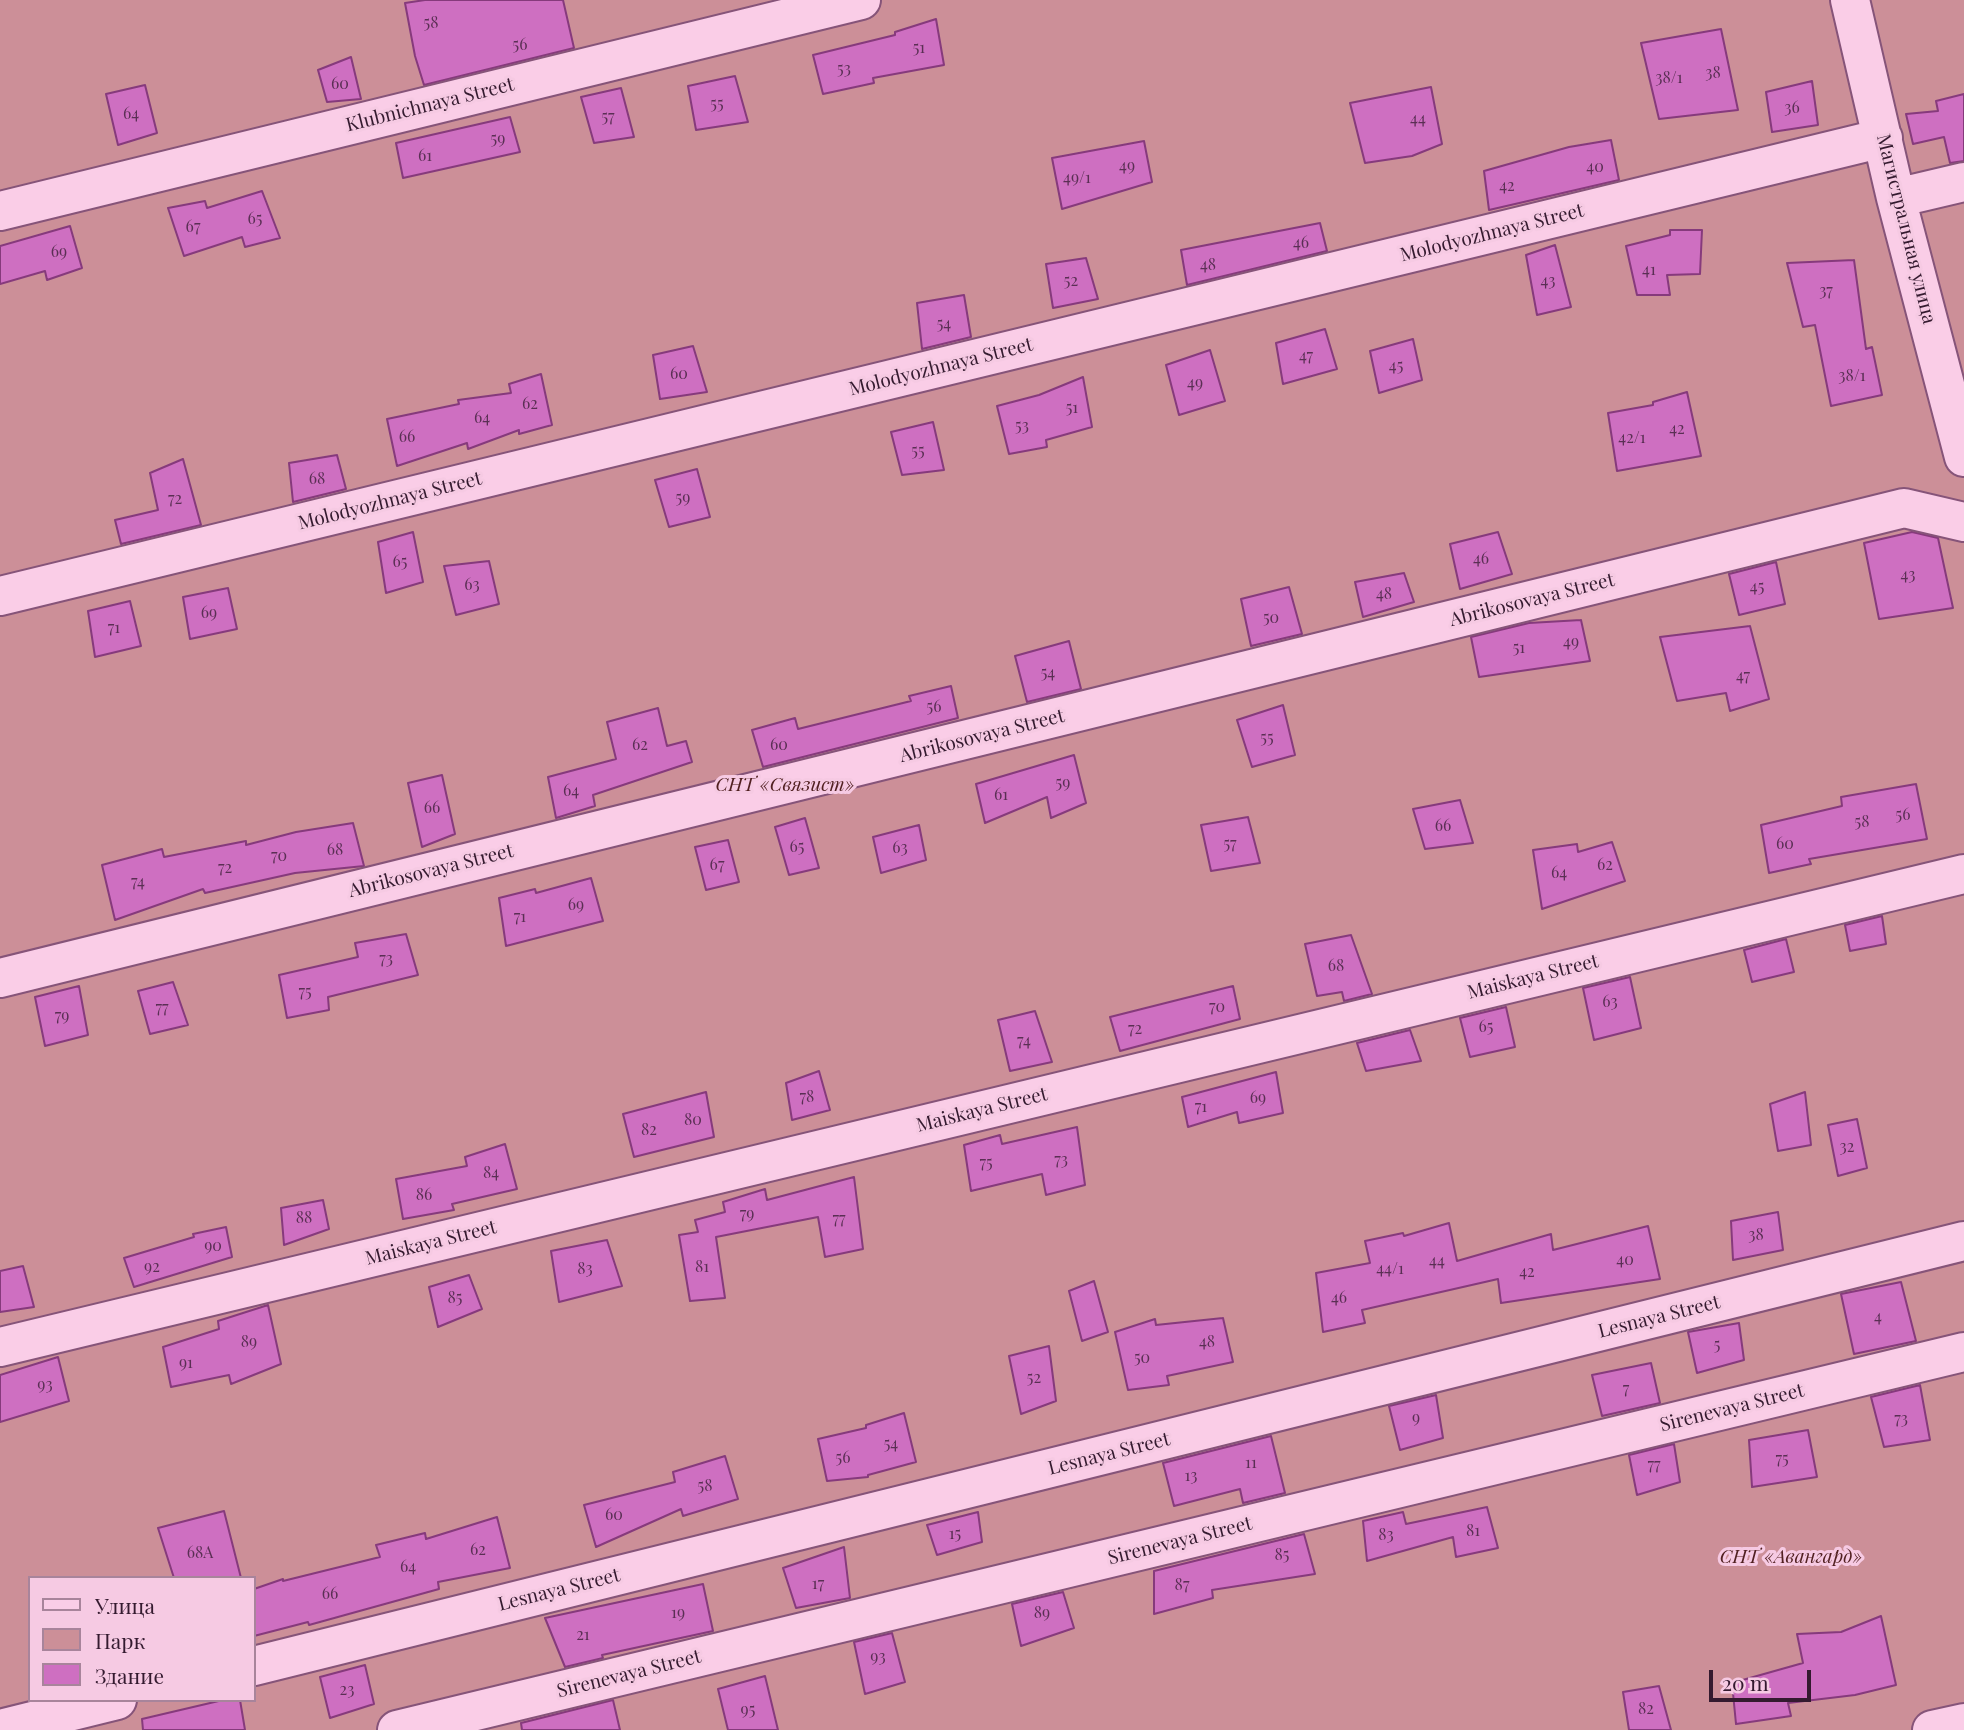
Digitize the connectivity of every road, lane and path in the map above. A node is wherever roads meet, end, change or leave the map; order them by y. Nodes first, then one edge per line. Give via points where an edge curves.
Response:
1 (861, 0) edge
2 (1850, 0) edge
3 (1883, 138) junction
4 (1964, 182) edge
5 (1896, 198) junction
6 (0, 211) edge
7 (1964, 457) edge
8 (1964, 522) edge
9 (0, 596) edge
10 (1964, 874) edge
11 (0, 978) edge
12 (1964, 1241) edge
13 (0, 1347) edge
14 (1964, 1352) edge
15 (256, 1666) edge
16 (109, 1702) edge
17 (1964, 1723) edge
18 (0, 1729) edge
19 (397, 1730) edge
20 (1932, 1730) edge

1 - 6 street, Klubnichnaya Street
2 - 3 street, Магистральная улица
3 - 5 street, Магистральная улица
3 - 9 street, Molodyozhnaya Street
4 - 5 street
5 - 7 street, Магистральная улица
8 - 11 street, Abrikosovaya Street via 1904,508
10 - 13 street, Maiskaya Street
12 - 15 street, Lesnaya Street
14 - 19 street, Sirenevaya Street
16 - 18 street
17 - 20 street

